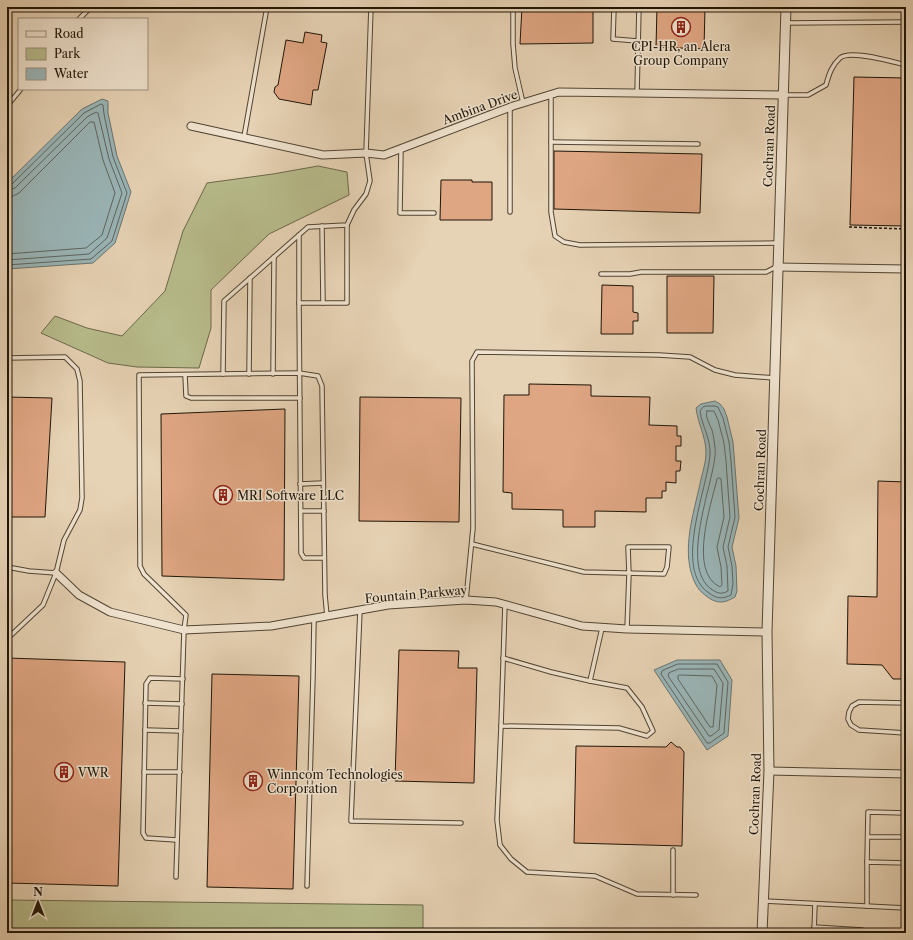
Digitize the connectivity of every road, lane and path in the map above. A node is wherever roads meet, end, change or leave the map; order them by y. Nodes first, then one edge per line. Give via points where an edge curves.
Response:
1 (91, 7) edge
2 (267, 7) edge
3 (371, 7) edge
4 (513, 7) edge
5 (614, 7) edge
6 (639, 7) edge
7 (786, 7) edge
8 (80, 18) edge
9 (906, 22) edge
10 (785, 23) junction
11 (638, 40) junction
12 (906, 65) edge
13 (20, 90) edge
14 (637, 93) junction
15 (551, 94) junction
16 (783, 95) junction
17 (523, 103) junction
18 (7, 106) edge
19 (510, 107) junction
20 (191, 126) dead end
21 (244, 137) junction
22 (551, 142) junction
23 (698, 144) dead end
24 (401, 148) junction
25 (366, 153) junction
26 (510, 212) dead end
27 (434, 213) dead end
28 (347, 225) junction
29 (322, 226) junction
30 (849, 227) dead end
31 (906, 229) edge
32 (299, 235) junction
33 (778, 242) junction
34 (274, 257) junction
35 (777, 267) junction
36 (906, 269) edge
37 (601, 274) dead end
38 (250, 278) junction
39 (300, 303) junction
40 (323, 303) junction
41 (7, 358) edge
42 (299, 373) junction
43 (224, 374) junction
44 (249, 374) junction
45 (273, 374) junction
46 (185, 375) junction
47 (774, 378) junction
48 (300, 398) junction
49 (323, 483) junction
50 (300, 484) junction
51 (301, 511) junction
52 (324, 511) junction
53 (472, 544) junction
54 (324, 558) junction
55 (7, 567) edge
56 (56, 573) junction
57 (629, 574) junction
58 (466, 600) junction
59 (505, 604) junction
60 (360, 610) junction
61 (327, 616) junction
62 (314, 619) junction
63 (602, 628) junction
64 (626, 629) junction
65 (184, 630) junction
66 (767, 632) junction
67 (7, 639) edge
68 (503, 658) junction
69 (183, 679) junction
70 (590, 681) junction
71 (145, 703) junction
72 (906, 703) edge
73 (182, 704) junction
74 (501, 726) junction
75 (145, 730) junction
76 (181, 730) junction
77 (906, 733) edge
78 (769, 771) junction
79 (144, 772) junction
80 (180, 772) junction
81 (906, 774) edge
82 (906, 813) edge
83 (461, 823) dead end
84 (868, 836) junction
85 (906, 837) edge
86 (177, 840) junction
87 (673, 850) dead end
88 (867, 862) junction
89 (906, 863) edge
90 (176, 877) dead end
91 (307, 886) dead end
92 (673, 895) junction
93 (696, 895) dead end
94 (763, 901) junction
95 (815, 904) junction
96 (867, 906) junction
97 (906, 908) edge
98 (814, 927) junction
99 (843, 931) edge
100 (529, 933) edge
101 (548, 933) edge
102 (762, 933) edge
103 (814, 933) edge
104 (864, 933) edge

1 - 8 lane
2 - 21 lane
3 - 25 lane
4 - 17 lane via 515,68
5 - 11 lane via 613,39
6 - 11 lane
7 - 10 street, Cochran Road
9 - 10 lane
10 - 16 street, Cochran Road
11 - 14 lane
12 - 16 lane via 855,54 841,56 832,66 826,84 808,95
13 - 18 lane
14 - 15 street, Ambina Drive
14 - 16 street, Ambina Drive
15 - 17 street, Ambina Drive
15 - 22 lane
16 - 33 street, Cochran Road
17 - 19 street, Ambina Drive
19 - 24 street, Ambina Drive
19 - 26 lane
20 - 21 street, Ambina Drive
21 - 25 street, Ambina Drive via 323,155
22 - 23 lane
22 - 33 lane via 552,224 555,236 564,242 580,245
24 - 25 street, Ambina Drive via 384,155
24 - 27 lane via 400,213
25 - 28 lane via 370,182 366,194
28 - 29 lane
28 - 40 lane via 347,303
29 - 32 lane via 308,227
29 - 40 lane
30 - 31 path
32 - 34 lane
32 - 39 lane
33 - 35 street, Cochran Road
34 - 38 lane
34 - 45 lane
35 - 36 street
35 - 37 lane via 766,272
35 - 47 street, Cochran Road
38 - 43 lane via 224,301
38 - 44 lane
39 - 40 lane
39 - 42 lane
41 - 56 lane via 65,358 77,369 80,381 82,498 80,510 64,540
42 - 45 lane
42 - 48 lane
42 - 49 lane via 318,376 322,386
43 - 44 lane
43 - 46 lane
44 - 45 lane
46 - 48 lane via 186,396 191,398
46 - 65 lane via 139,375 140,566 144,574 186,614
47 - 53 lane via 735,375 715,370 690,358 659,355 477,352 472,361
47 - 66 street, Cochran Road
48 - 50 lane
49 - 50 lane
49 - 52 lane
50 - 51 lane
51 - 52 lane
51 - 54 lane via 301,553 304,558
52 - 54 lane
53 - 57 lane via 584,572
53 - 58 lane
54 - 61 lane
55 - 56 lane
56 - 65 street, Fountain Parkway via 79,595 110,612
56 - 67 lane via 44,605
57 - 57 lane via 628,547 669,547 664,574
57 - 64 lane
58 - 59 street, Fountain Parkway
58 - 60 street, Fountain Parkway
59 - 63 street, Fountain Parkway via 582,626
59 - 68 lane
60 - 61 street, Fountain Parkway
60 - 83 lane via 352,821
61 - 62 street, Fountain Parkway
62 - 65 street, Fountain Parkway via 271,626
62 - 91 lane
63 - 64 street, Fountain Parkway
63 - 70 lane
64 - 66 street, Fountain Parkway
65 - 69 lane
66 - 78 street, Cochran Road
68 - 70 lane
68 - 74 lane
69 - 71 lane via 150,678 146,684
69 - 73 lane
70 - 74 lane via 626,688 642,707 653,730 647,736 619,728
71 - 73 lane
71 - 75 lane
72 - 77 lane via 859,702 852,706 848,719 851,726 859,730
73 - 76 lane
74 - 92 lane via 497,820 500,845 511,859 527,872 595,876 637,894
75 - 76 lane
75 - 79 lane
76 - 80 lane
78 - 81 street
78 - 94 street, Cochran Road
79 - 80 lane
79 - 86 lane via 142,833 146,838
80 - 86 lane
82 - 84 lane via 868,812
84 - 85 lane
84 - 88 lane
86 - 90 lane
87 - 92 lane
88 - 89 lane
88 - 96 lane
92 - 93 lane
94 - 95 lane
94 - 102 street, Cochran Road
95 - 96 lane
95 - 98 lane
96 - 97 lane
98 - 99 lane
98 - 103 lane
99 - 104 lane via 862,930
100 - 101 lane

